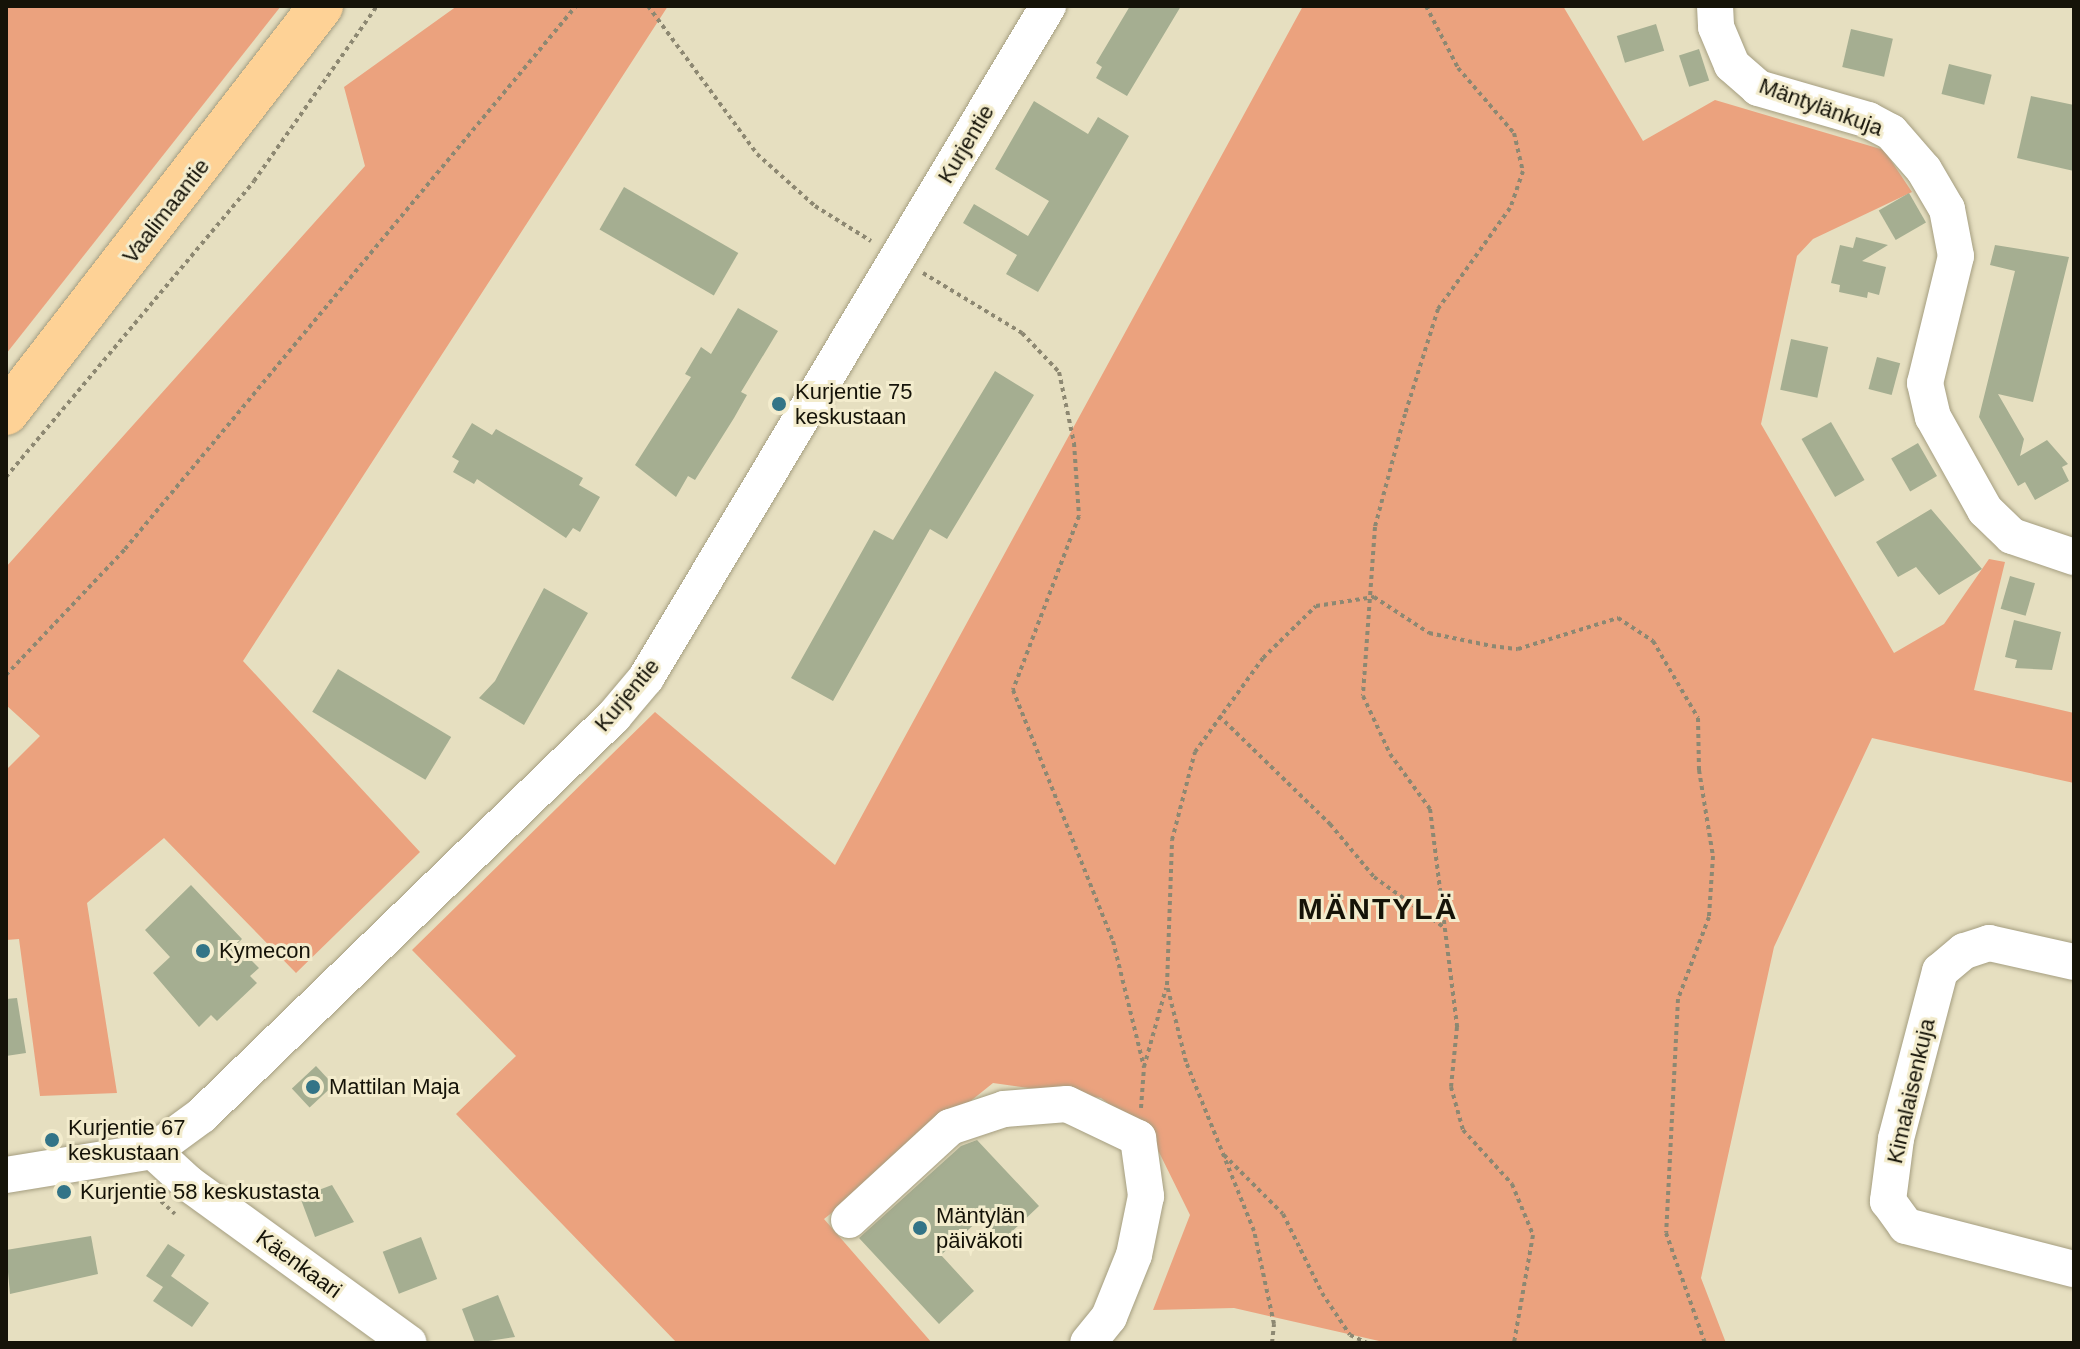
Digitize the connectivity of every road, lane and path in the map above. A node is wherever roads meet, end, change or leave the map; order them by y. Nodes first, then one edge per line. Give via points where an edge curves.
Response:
1 (321, 6) edge
2 (377, 6) edge
3 (576, 6) edge
4 (648, 6) edge
5 (1048, 6) edge
6 (1426, 6) edge
7 (1715, 6) edge
8 (880, 246) junction
9 (6, 413) edge
10 (6, 477) edge
11 (2074, 557) edge
12 (1374, 597) junction
13 (6, 675) edge
14 (1219, 716) junction
15 (1445, 928) junction
16 (2074, 962) edge
17 (1167, 985) junction
18 (1144, 1067) junction
19 (1138, 1138) junction
20 (153, 1151) junction
21 (1222, 1153) junction
22 (6, 1175) edge
23 (849, 1220) dead end
24 (2074, 1269) edge
25 (409, 1343) edge
26 (1088, 1343) edge
27 (1272, 1343) edge
28 (1367, 1343) edge
29 (1514, 1343) edge
30 (1705, 1343) edge

1 - 9 main road, Vaalimaantie
2 - 10 path via 254,181
3 - 13 path via 125,549
4 - 8 path via 757,154 815,206
5 - 8 street, Kurjentie
6 - 12 path via 1458,68 1514,133 1523,171 1510,208 1438,309 1375,527
7 - 11 street, Mäntylänkuja via 1716,27 1732,65 1758,88 1868,120 1891,132 1924,170 1947,209 1956,256 1925,383 1933,417 1985,510 2012,536
8 - 18 path via 1022,333 1059,372 1074,443 1079,516 1013,690 1113,941
8 - 20 street, Kurjentie via 646,678 202,1115
12 - 14 path via 1316,606 1297,619
12 - 15 path via 1363,696 1390,754 1430,809
12 - 30 path via 1429,633 1505,648 1618,618 1653,641 1698,718 1699,770 1713,856 1709,917 1678,999 1666,1233
14 - 15 path via 1330,824 1374,877
14 - 17 path via 1186,771 1172,840
15 - 29 path via 1457,1027 1451,1087 1463,1130 1512,1184 1533,1235
16 - 24 street, Kimalaisenkuja via 1989,943 1964,951 1940,971 1896,1139 1888,1201 1906,1226
17 - 18 path
17 - 21 path via 1186,1062
18 - 19 path
19 - 23 street via 1067,1104 1004,1109 950,1127
19 - 26 street via 1146,1196 1134,1255 1109,1317
20 - 22 street, Kurjentie
20 - 25 street, Käenkaari via 189,1184
21 - 27 path via 1254,1231 1274,1324
21 - 28 path via 1283,1214 1322,1293 1350,1335

